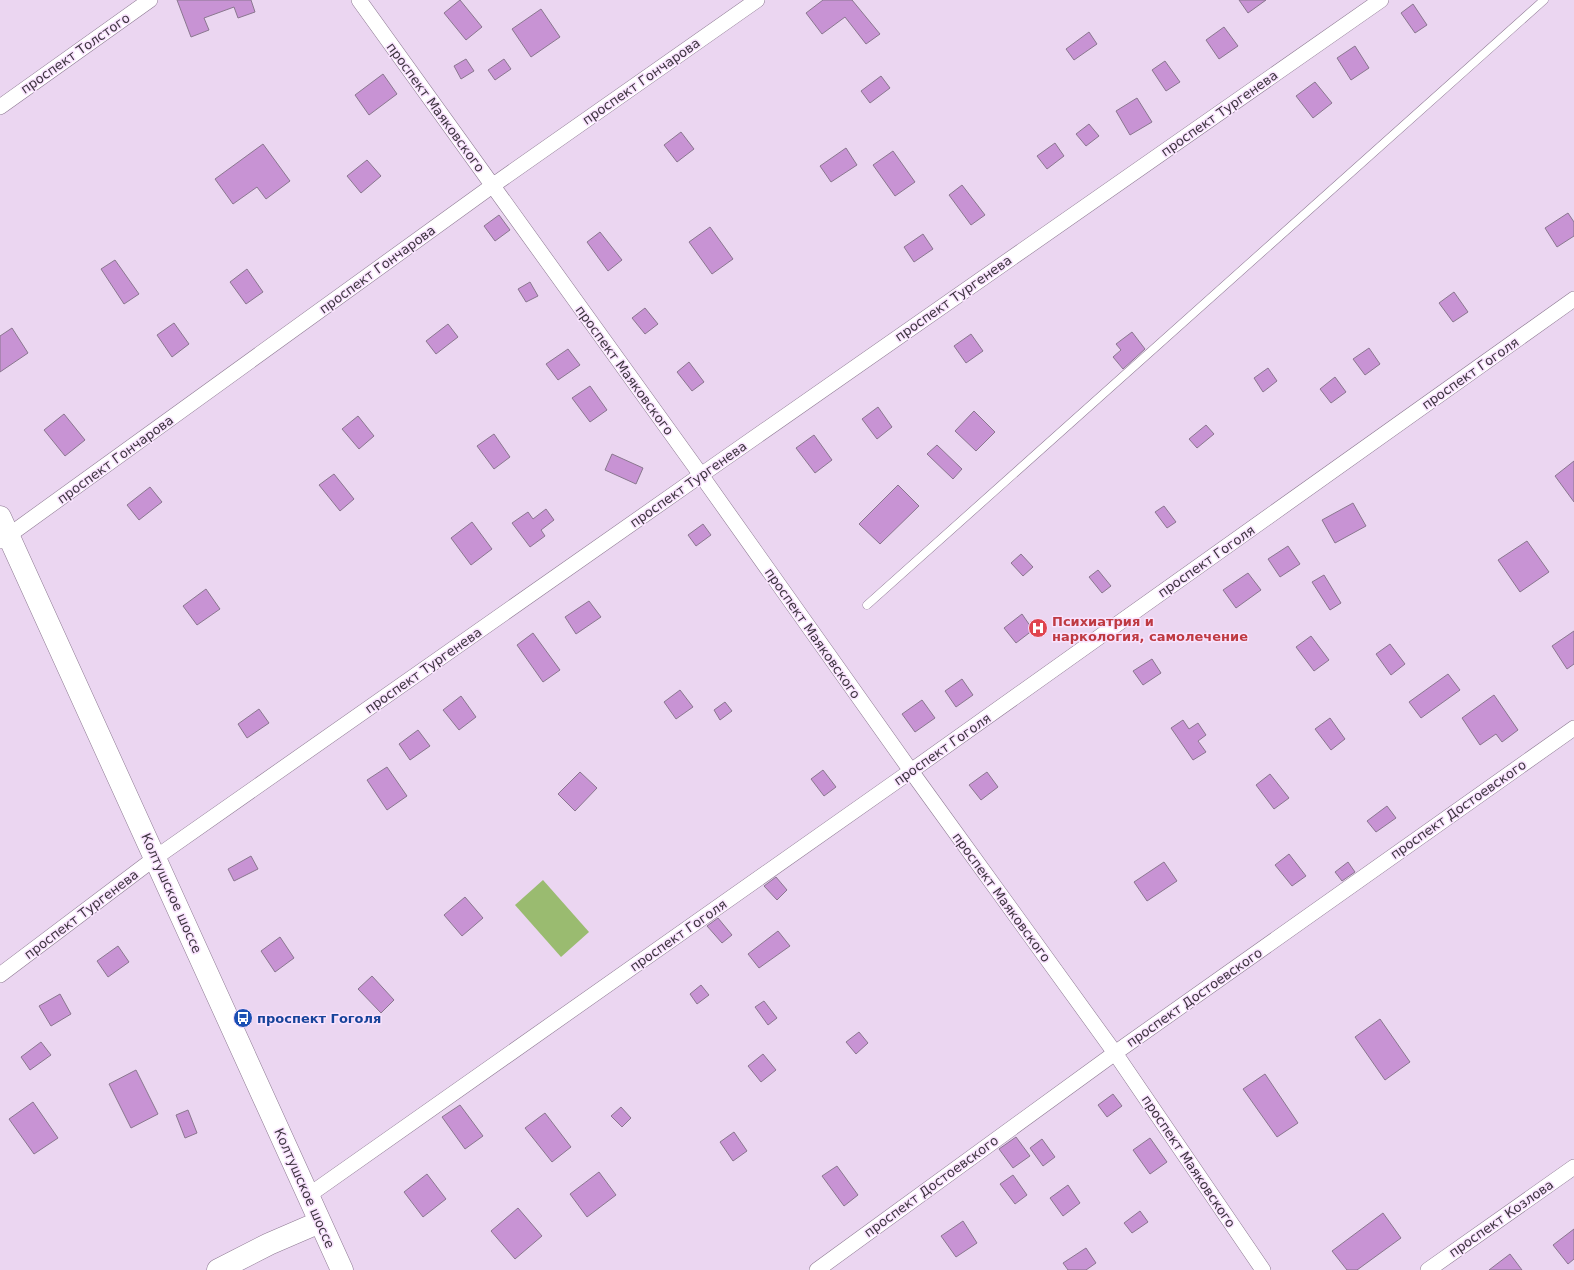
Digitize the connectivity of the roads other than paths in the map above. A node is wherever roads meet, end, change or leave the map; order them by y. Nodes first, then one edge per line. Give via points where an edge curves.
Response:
1 (150, 0) edge
2 (359, 0) edge
3 (757, 0) edge
4 (1380, 0) edge
5 (1544, 0) edge
6 (0, 106) edge
7 (492, 186) junction
8 (1574, 299) edge
9 (701, 475) junction
10 (3, 531) edge
11 (868, 605) dead end
12 (1574, 728) edge
13 (911, 771) junction
14 (156, 858) junction
15 (0, 974) edge
16 (1115, 1053) junction
17 (1574, 1167) edge
18 (308, 1195) junction
19 (320, 1222) junction
20 (218, 1270) edge
21 (342, 1270) edge
22 (817, 1270) edge
23 (1263, 1270) edge
24 (1428, 1270) edge

1 - 6 street, проспект Толстого
2 - 7 street, проспект Маяковского
3 - 7 street, проспект Гончарова
4 - 9 street, проспект Тургенева
5 - 11 lane
7 - 9 street, проспект Маяковского
7 - 10 street, проспект Гончарова
8 - 13 street, проспект Гоголя
9 - 13 street, проспект Маяковского
9 - 14 street, проспект Тургенева
10 - 14 main road, Колтушское шоссе
12 - 16 street, проспект Достоевского
13 - 16 street, проспект Маяковского
13 - 18 street, проспект Гоголя
14 - 15 street, проспект Тургенева
14 - 18 main road, Колтушское шоссе
16 - 22 street, проспект Достоевского
16 - 23 street, проспект Маяковского
17 - 24 street, проспект Козлова
18 - 19 main road, Колтушское шоссе
19 - 20 main road
19 - 21 main road, Колтушское шоссе

